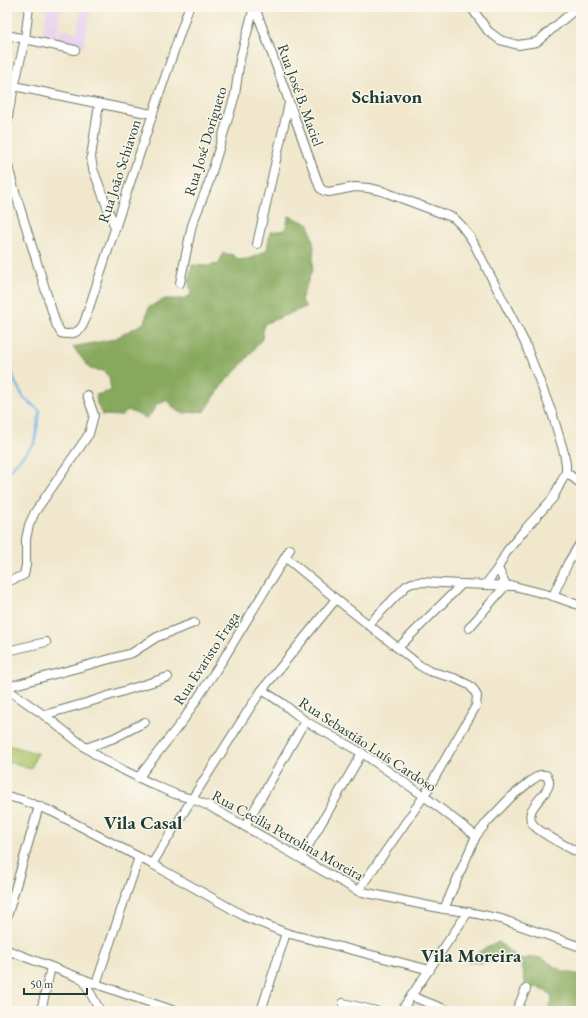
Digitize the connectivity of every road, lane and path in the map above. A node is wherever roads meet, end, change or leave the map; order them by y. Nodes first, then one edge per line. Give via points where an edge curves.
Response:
1 (29, 7) edge
2 (189, 7) edge
3 (255, 7) edge
4 (471, 7) edge
5 (578, 7) edge
6 (7, 35) edge
7 (25, 39) junction
8 (75, 50) dead end
9 (14, 86) junction
10 (289, 103) junction
11 (99, 104) junction
12 (152, 114) junction
13 (7, 126) edge
14 (7, 162) edge
15 (115, 228) junction
16 (257, 244) dead end
17 (180, 283) dead end
18 (87, 395) dead end
19 (566, 472) junction
20 (581, 484) edge
21 (581, 542) edge
22 (290, 549) dead end
23 (285, 557) junction
24 (498, 568) junction
25 (7, 582) edge
26 (462, 584) junction
27 (484, 585) junction
28 (506, 586) junction
29 (553, 596) junction
30 (336, 599) junction
31 (581, 606) edge
32 (194, 623) dead end
33 (368, 625) junction
34 (469, 628) dead end
35 (46, 642) dead end
36 (398, 648) junction
37 (7, 651) edge
38 (168, 677) dead end
39 (7, 688) edge
40 (262, 690) junction
41 (44, 715) junction
42 (305, 721) junction
43 (145, 722) dead end
44 (86, 748) junction
45 (362, 753) junction
46 (138, 778) junction
47 (7, 796) edge
48 (424, 796) junction
49 (192, 798) junction
50 (39, 806) junction
51 (245, 826) junction
52 (476, 836) junction
53 (581, 854) edge
54 (139, 857) junction
55 (301, 858) junction
56 (152, 864) junction
57 (358, 891) junction
58 (444, 908) junction
59 (468, 912) junction
60 (7, 917) edge
61 (286, 933) junction
62 (581, 947) edge
63 (7, 950) edge
64 (51, 967) junction
65 (430, 970) junction
66 (83, 979) junction
67 (96, 984) junction
68 (526, 989) dead end
69 (411, 996) junction
70 (343, 1003) dead end
71 (435, 1009) edge
72 (41, 1011) edge
73 (100, 1011) edge
74 (175, 1011) edge
75 (261, 1011) edge
76 (376, 1011) edge
77 (401, 1011) edge
78 (449, 1011) edge
79 (516, 1011) edge

1 - 7 street
2 - 12 street, Rua João Schiavon
3 - 10 street, Rua José B. Maciel
3 - 17 street, Rua José Dorigueto via 240,59 235,95 209,182 192,225
4 - 5 street via 488,31 500,40 518,45 537,42
6 - 7 street
7 - 8 street
7 - 9 street
9 - 11 street
9 - 13 street
10 - 16 street
10 - 19 street, Rua José B. Maciel via 320,188 324,191 355,188 382,191 454,218 461,225 472,240 525,343 553,416 564,453
11 - 12 street
11 - 15 street via 91,157
12 - 15 street, Rua João Schiavon
14 - 15 street, Rua João Schiavon via 56,324 65,335 80,329 85,320
18 - 25 street via 94,415 89,434 35,512 26,539 24,574
19 - 20 street
19 - 24 street via 553,498 507,551
21 - 29 street
22 - 23 street, Rua Evaristo Fraga
23 - 30 street
23 - 46 street, Rua Evaristo Fraga via 184,719
24 - 27 street
24 - 28 street
26 - 27 street
26 - 33 street via 412,583
26 - 36 street
27 - 28 street
28 - 29 street
28 - 34 street
29 - 31 street
30 - 33 street
30 - 40 street
32 - 39 street via 157,637 132,653
33 - 36 street
35 - 37 street
36 - 48 street via 429,671 469,685 477,696 476,706
38 - 41 street
39 - 41 street, Rua Cecilia Petrolina Moreira
40 - 42 street, Rua Sebastião Luís Cardoso
40 - 49 street
41 - 44 street, Rua Cecilia Petrolina Moreira
42 - 45 street, Rua Sebastião Luís Cardoso
42 - 51 street
43 - 44 street via 114,738
44 - 46 street, Rua Cecilia Petrolina Moreira
45 - 48 street, Rua Sebastião Luís Cardoso
45 - 55 street
46 - 49 street, Rua Cecilia Petrolina Moreira
47 - 50 street
48 - 52 street, Rua Sebastião Luís Cardoso
48 - 57 street
49 - 51 street, Rua Cecilia Petrolina Moreira
49 - 56 street
50 - 54 street
50 - 60 street
51 - 55 street, Rua Cecilia Petrolina Moreira
52 - 53 street via 511,797 532,780 540,775 546,775 550,783 534,805 530,814 532,822 538,830
52 - 58 street
54 - 56 street
54 - 67 street
55 - 57 street, Rua Cecilia Petrolina Moreira
56 - 61 street via 246,917
57 - 58 street, Rua Cecilia Petrolina Moreira
58 - 59 street, Rua Cecilia Petrolina Moreira
59 - 62 street, Rua Cecilia Petrolina Moreira via 501,919
59 - 65 street
61 - 65 street
61 - 75 street
63 - 64 street
64 - 66 street
64 - 72 street
65 - 69 street
66 - 67 street
66 - 73 street
67 - 74 street
68 - 79 street
69 - 71 street
69 - 77 street
70 - 76 street
71 - 78 street

